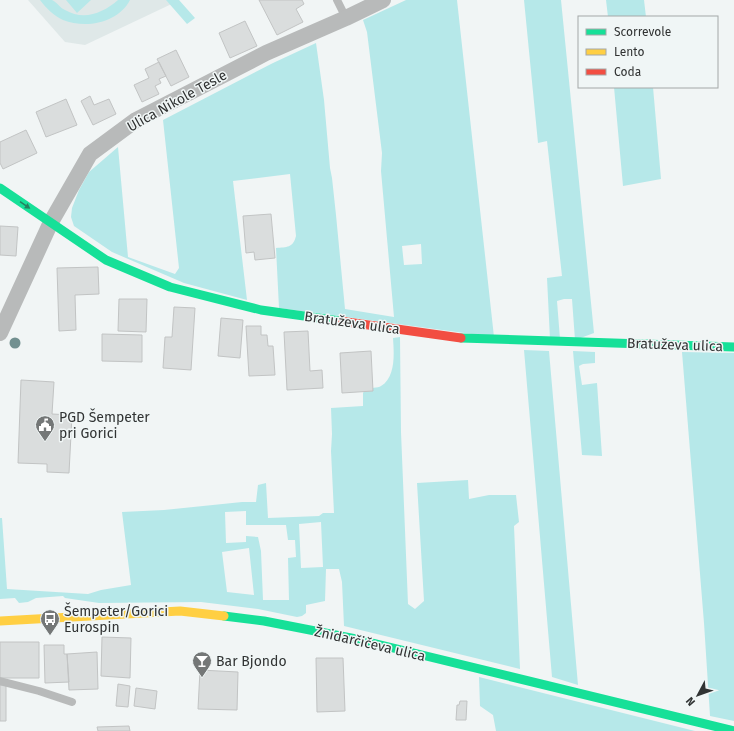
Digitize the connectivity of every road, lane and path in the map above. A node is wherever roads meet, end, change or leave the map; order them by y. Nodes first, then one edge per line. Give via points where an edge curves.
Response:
1 (338, 0) edge
2 (376, 2) edge
3 (346, 18) junction
4 (0, 188) edge
5 (51, 222) junction
6 (2, 325) edge
7 (734, 347) edge
8 (0, 621) edge
9 (0, 681) edge
10 (72, 702) dead end
11 (734, 731) edge

1 - 3 lane
2 - 3 street, Ulica Nikole Tesle
3 - 5 street, Ulica Nikole Tesle via 266,53 136,120 90,154
4 -> 5 street, Bratuževa ulica
5 - 6 street, Ulica Nikole Tesle
5 - 7 street, Bratuževa ulica via 106,260 170,287 261,310 457,338
8 - 11 street, Žnidarčičeva ulica via 180,611 264,621 356,639
9 - 10 lane

